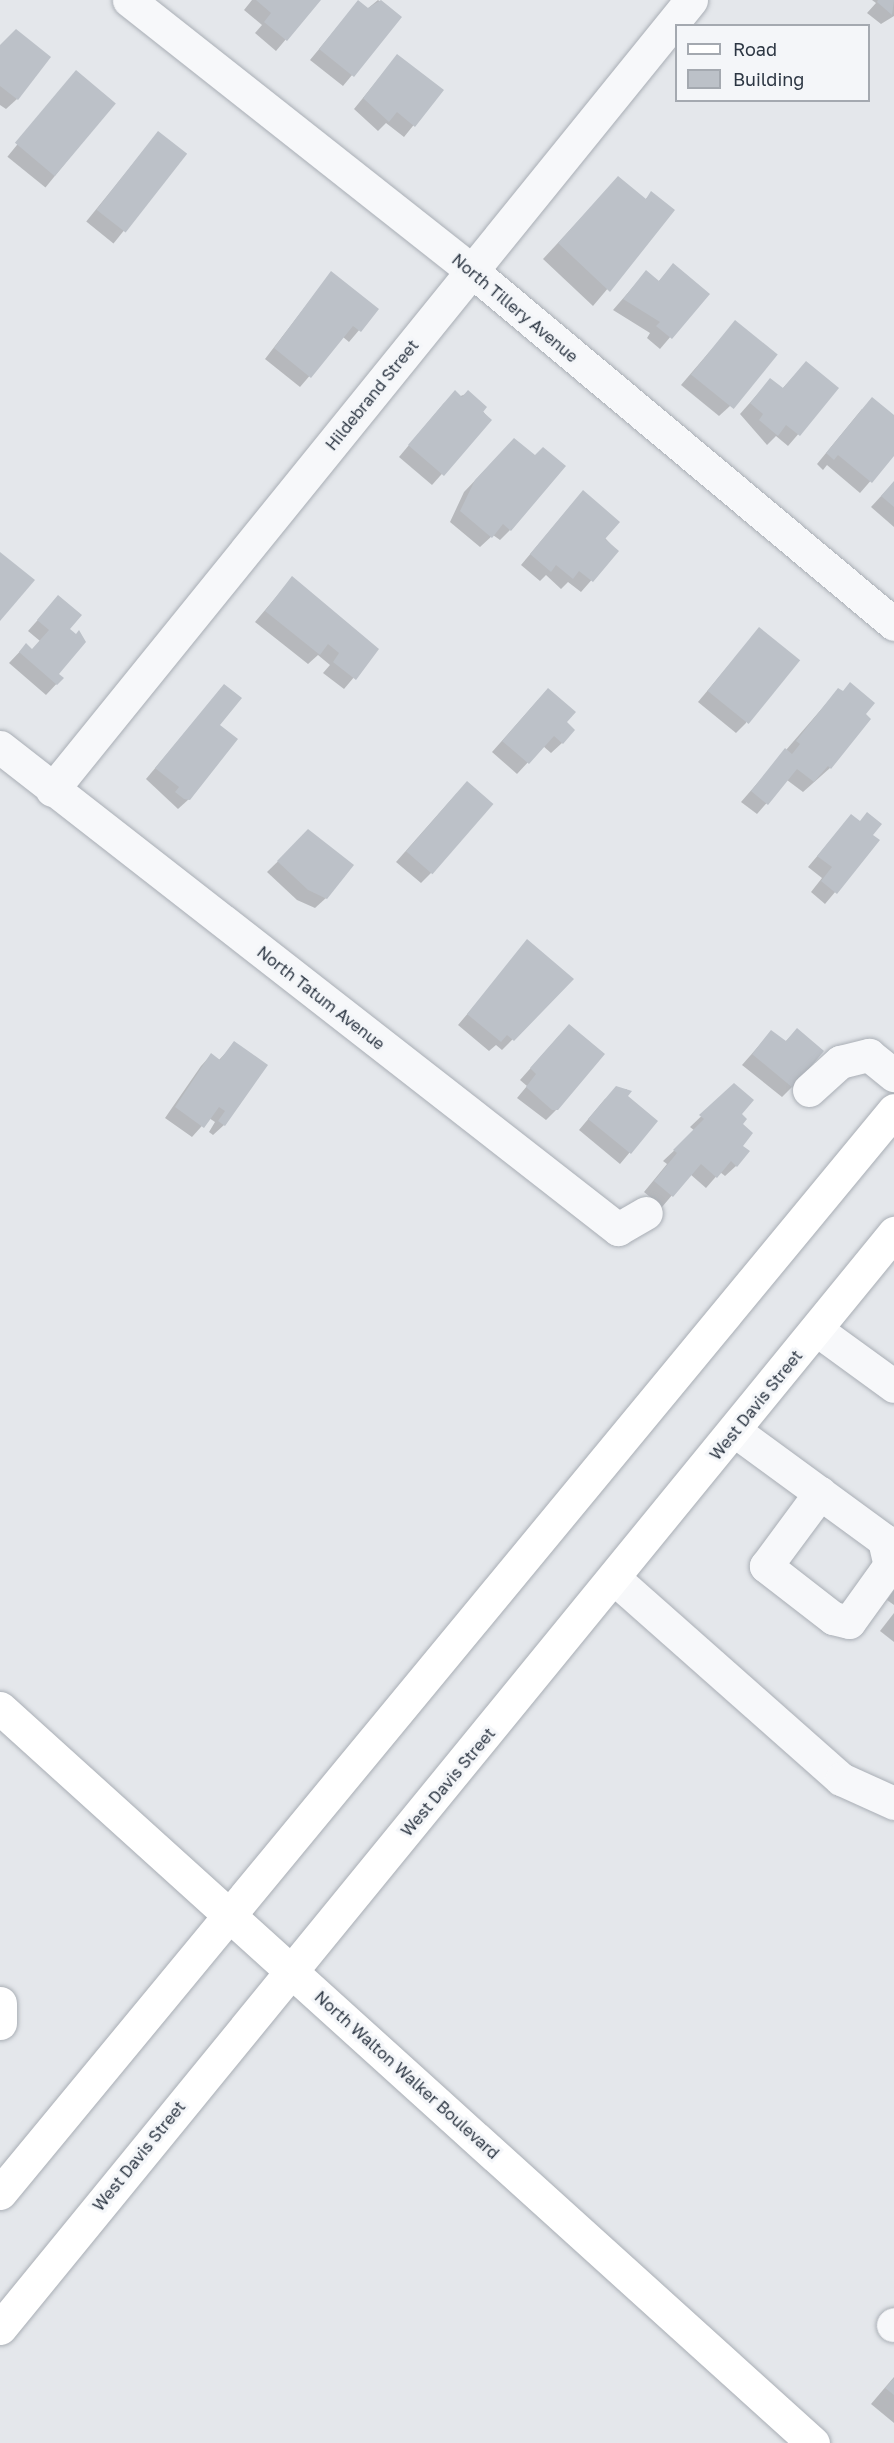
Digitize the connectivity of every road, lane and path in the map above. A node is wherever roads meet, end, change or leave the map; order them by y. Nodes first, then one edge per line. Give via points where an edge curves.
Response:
1 (129, 0) edge
2 (691, 0) edge
3 (472, 271) junction
4 (894, 624) edge
5 (0, 747) edge
6 (52, 790) junction
7 (894, 1075) edge
8 (809, 1090) dead end
9 (894, 1110) edge
10 (646, 1214) dead end
11 (894, 1233) edge
12 (817, 1330) junction
13 (894, 1386) edge
14 (735, 1431) junction
15 (820, 1493) dead end
16 (615, 1579) junction
17 (0, 1708) edge
18 (894, 1803) edge
19 (230, 1915) junction
20 (291, 1970) junction
21 (0, 2002) edge
22 (0, 2023) edge
23 (0, 2193) edge
24 (0, 2328) edge
25 (813, 2443) edge

1 - 3 street, North Tillery Avenue
2 - 3 street, Hildebrand Street
3 - 4 street, North Tillery Avenue
3 - 6 street, Hildebrand Street
5 - 6 street, North Tatum Avenue
6 - 10 street, North Tatum Avenue via 618,1229
7 - 8 street via 869,1056 840,1062
9 - 19 main road
11 - 12 main road, West Davis Street
12 - 13 street
12 - 14 main road, West Davis Street
14 - 15 street
14 - 16 main road, West Davis Street
16 - 18 street via 841,1779
16 - 20 main road, West Davis Street
17 - 19 main road, North Walton Walker Boulevard
19 - 20 main road, North Walton Walker Boulevard
19 - 23 main road
20 - 24 main road, West Davis Street
20 - 25 main road, North Walton Walker Boulevard
21 - 22 main road

